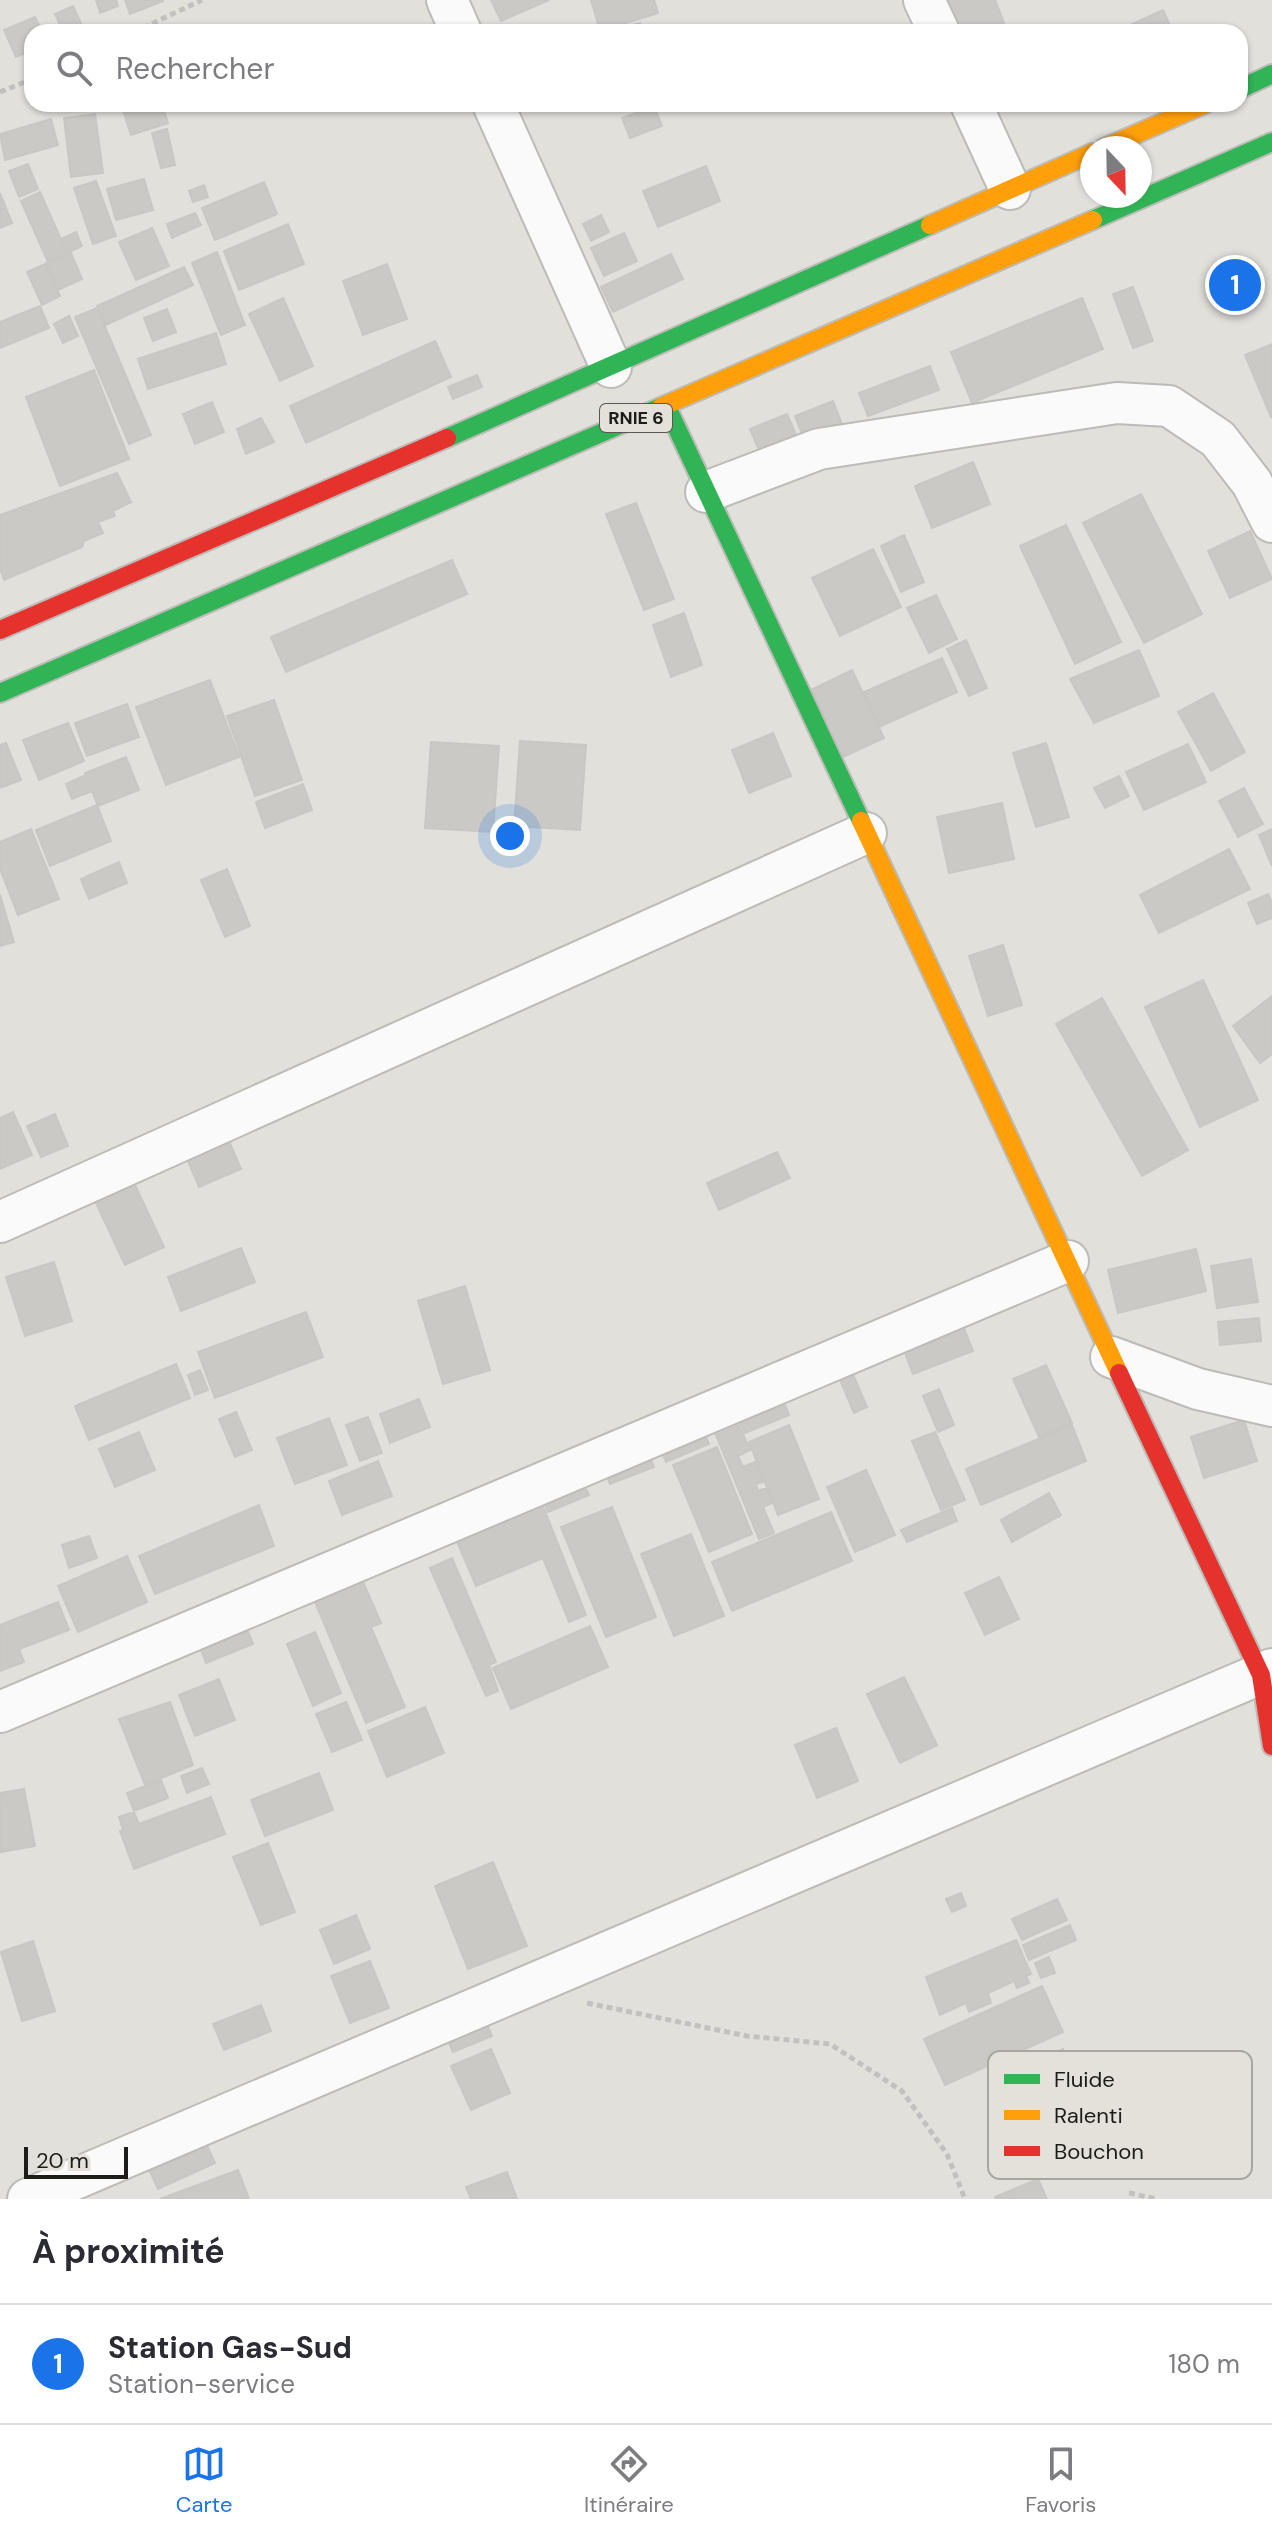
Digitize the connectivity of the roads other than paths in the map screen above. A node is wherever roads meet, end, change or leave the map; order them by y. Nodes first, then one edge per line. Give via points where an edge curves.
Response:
1 (447, 0) edge
2 (924, 0) edge
3 (458, 24) edge
4 (935, 24) edge
5 (1272, 74) edge
6 (1248, 85) edge
7 (497, 112) edge
8 (975, 112) edge
9 (1187, 112) edge
10 (1132, 136) edge
11 (1272, 142) edge
12 (1080, 158) edge
13 (1010, 189) junction
14 (611, 367) junction
15 (666, 405) junction
16 (706, 492) junction
17 (1272, 522) edge
18 (0, 630) edge
19 (0, 693) edge
20 (866, 833) junction
21 (0, 1222) edge
22 (1068, 1261) junction
23 (1111, 1357) junction
24 (1272, 1406) edge
25 (1266, 1672) edge
26 (0, 1712) edge
27 (1272, 1746) edge
28 (28, 2199) edge

1 - 3 street
2 - 4 street
5 - 6 main road
7 - 14 street
8 - 13 street
9 - 10 main road
11 - 15 main road, RNIE 6
12 - 13 main road
13 - 14 main road
14 - 18 main road
15 - 16 main road
15 - 19 main road, RNIE 6
16 - 17 street via 819,449 1117,403 1169,406 1218,439 1252,483
16 - 20 main road
20 - 21 street
20 - 22 main road
22 - 23 main road
22 - 26 street
23 - 24 street via 1198,1389
23 - 25 main road
25 - 27 main road
25 - 28 street

